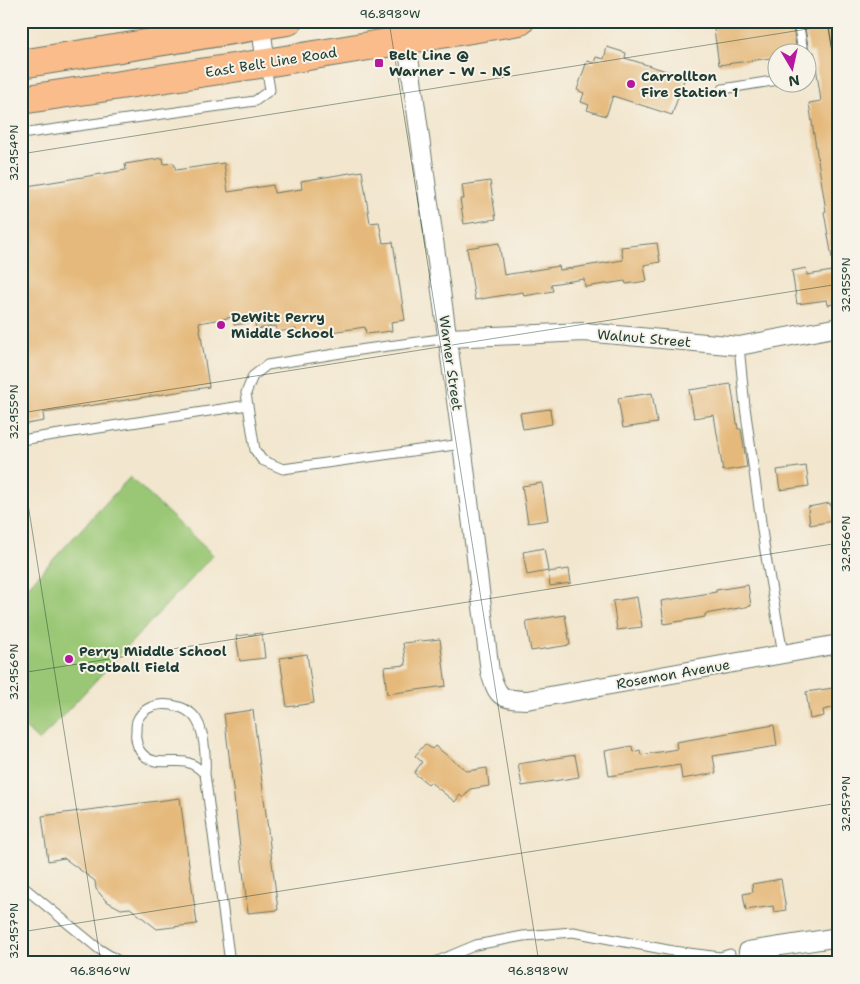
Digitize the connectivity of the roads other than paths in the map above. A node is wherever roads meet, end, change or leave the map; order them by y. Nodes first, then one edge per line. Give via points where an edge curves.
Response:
1 (288, 21) edge
2 (520, 21) edge
3 (798, 21) edge
4 (260, 23) edge
5 (405, 30) edge
6 (801, 42) edge
7 (21, 64) edge
8 (266, 64) junction
9 (768, 82) edge
10 (723, 89) dead end
11 (21, 100) edge
12 (21, 134) edge
13 (839, 327) edge
14 (448, 338) junction
15 (739, 346) junction
16 (248, 405) junction
17 (21, 440) edge
18 (462, 444) junction
19 (839, 644) edge
20 (783, 654) junction
21 (507, 699) joint
22 (205, 774) junction
23 (21, 886) edge
24 (839, 937) edge
25 (748, 951) dead end
26 (730, 954) dead end
27 (721, 960) edge
28 (227, 962) edge
29 (122, 963) edge
30 (433, 963) edge

1 - 4 main road
2 - 5 main road, East Belt Line Road
3 - 6 lane
4 - 7 main road
4 - 8 street
5 - 8 main road, East Belt Line Road
5 - 14 street, Warner Street
8 - 11 main road, East Belt Line Road
8 - 12 lane via 270,90 255,101
9 - 10 lane
13 - 15 street, Walnut Street
14 - 15 street, Walnut Street via 584,332
14 - 16 lane via 267,365 253,376 246,393
14 - 18 street, Warner Street
15 - 20 lane via 765,551
16 - 17 lane
16 - 18 lane via 255,450 262,460 283,469
18 - 21 street, Warner Street via 490,672 495,690
19 - 20 street, Rosemon Avenue
20 - 21 street, Rosemon Avenue via 527,700
22 - 22 lane via 206,752 194,716 178,706 161,704 146,710 137,720 136,736 140,751 152,760 184,761
22 - 28 lane
23 - 29 lane via 98,949
24 - 25 street
26 - 27 lane
27 - 30 lane via 573,932 523,936 476,945

